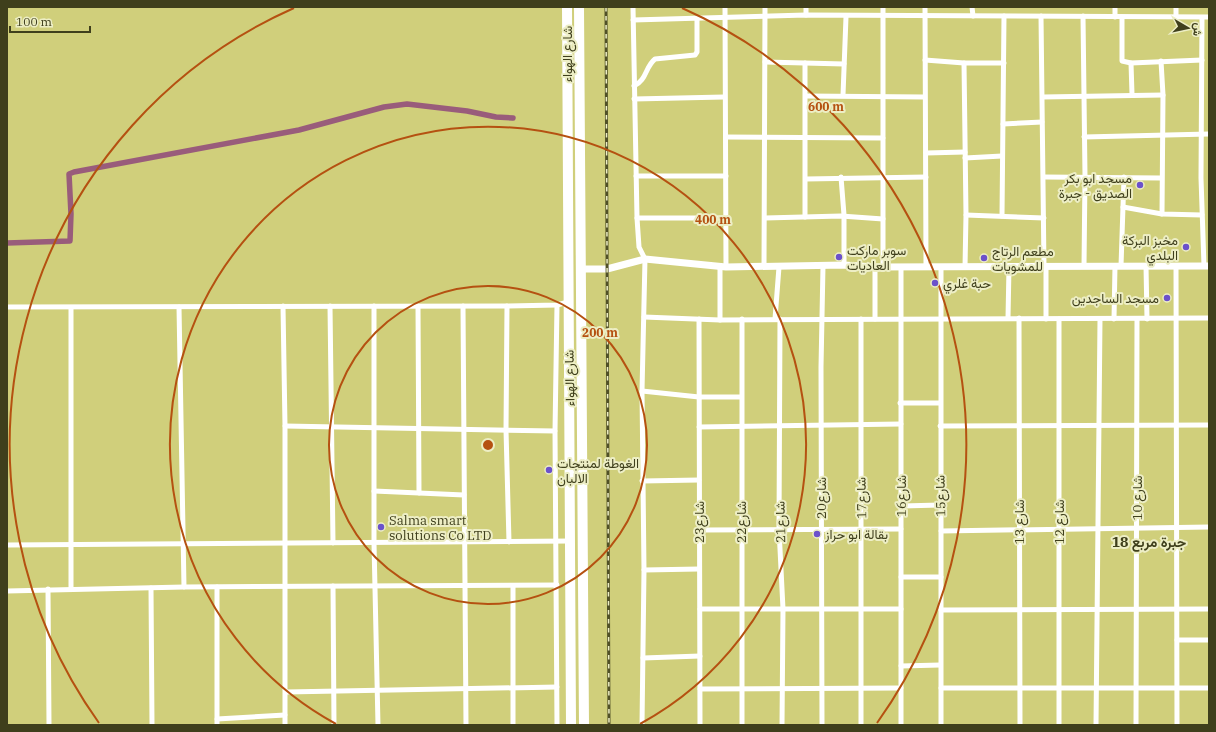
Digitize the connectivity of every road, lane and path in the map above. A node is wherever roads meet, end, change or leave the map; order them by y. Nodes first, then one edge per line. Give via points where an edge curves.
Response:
1 (567, 7) edge
2 (579, 7) edge
3 (633, 7) edge
4 (725, 7) edge
5 (765, 7) edge
6 (806, 7) edge
7 (883, 7) edge
8 (925, 7) edge
9 (972, 7) edge
10 (1115, 7) edge
11 (1176, 7) edge
12 (806, 15) junction
13 (765, 16) junction
14 (883, 16) junction
15 (925, 16) junction
16 (972, 16) junction
17 (1004, 16) junction
18 (1041, 16) junction
19 (1083, 16) junction
20 (846, 17) junction
21 (1115, 17) junction
22 (1122, 17) junction
23 (1209, 17) edge
24 (697, 18) junction
25 (725, 18) junction
26 (1176, 18) junction
27 (1202, 18) junction
28 (633, 20) junction
29 (925, 60) junction
30 (1202, 60) junction
31 (1161, 61) junction
32 (765, 62) junction
33 (805, 63) junction
34 (964, 63) junction
35 (1004, 63) junction
36 (1131, 63) junction
37 (844, 64) junction
38 (634, 86) junction
39 (1132, 94) junction
40 (843, 95) junction
41 (1163, 95) junction
42 (806, 96) junction
43 (1084, 96) junction
44 (724, 97) junction
45 (884, 97) junction
46 (924, 97) junction
47 (1043, 97) junction
48 (634, 99) junction
49 (1042, 122) junction
50 (1003, 124) junction
51 (1202, 134) junction
52 (1209, 134) edge
53 (1163, 135) junction
54 (1084, 136) junction
55 (726, 137) junction
56 (764, 137) junction
57 (806, 137) junction
58 (883, 138) junction
59 (926, 153) junction
60 (965, 155) junction
61 (1002, 156) junction
62 (636, 176) junction
63 (726, 176) junction
64 (1044, 176) junction
65 (1085, 176) junction
66 (841, 177) junction
67 (883, 177) junction
68 (926, 177) junction
69 (1124, 177) junction
70 (1162, 178) junction
71 (806, 179) junction
72 (1123, 207) junction
73 (1162, 214) junction
74 (966, 215) junction
75 (1202, 215) junction
76 (843, 216) junction
77 (1002, 216) junction
78 (805, 217) junction
79 (637, 218) junction
80 (726, 218) junction
81 (765, 218) junction
82 (1044, 218) junction
83 (883, 219) junction
84 (645, 259) junction
85 (844, 265) junction
86 (823, 266) junction
87 (1084, 266) junction
88 (1118, 266) junction
89 (1146, 266) junction
90 (1176, 266) junction
91 (1207, 266) edge
92 (723, 267) junction
93 (764, 267) junction
94 (779, 267) junction
95 (875, 267) junction
96 (883, 267) junction
97 (901, 267) junction
98 (926, 267) junction
99 (941, 267) junction
100 (965, 267) junction
101 (1009, 267) junction
102 (1045, 267) junction
103 (581, 269) junction
104 (568, 302) junction
105 (557, 305) junction
106 (283, 306) junction
107 (330, 306) junction
108 (374, 306) junction
109 (418, 306) junction
110 (463, 306) junction
111 (507, 306) junction
112 (7, 307) edge
113 (180, 307) junction
114 (72, 308) junction
115 (644, 317) junction
116 (1008, 318) junction
117 (1020, 318) junction
118 (1177, 318) junction
119 (1209, 318) edge
120 (699, 319) junction
121 (742, 319) junction
122 (778, 319) junction
123 (821, 319) junction
124 (861, 319) junction
125 (875, 319) junction
126 (901, 319) junction
127 (940, 319) junction
128 (1046, 319) junction
129 (1059, 319) junction
130 (1100, 319) junction
131 (1114, 319) junction
132 (1137, 319) junction
133 (1147, 319) junction
134 (720, 320) junction
135 (642, 391) junction
136 (699, 397) junction
137 (741, 397) junction
138 (900, 403) junction
139 (940, 403) junction
140 (860, 424) junction
141 (901, 424) junction
142 (820, 425) junction
143 (1100, 425) junction
144 (1137, 425) junction
145 (1209, 425) edge
146 (285, 426) junction
147 (332, 426) junction
148 (780, 426) junction
149 (940, 426) junction
150 (1059, 426) junction
151 (1176, 426) junction
152 (375, 427) junction
153 (699, 427) junction
154 (741, 427) junction
155 (1019, 427) junction
156 (419, 428) junction
157 (464, 429) junction
158 (506, 430) junction
159 (556, 431) junction
160 (699, 480) junction
161 (642, 481) junction
162 (374, 491) junction
163 (419, 493) junction
164 (464, 495) junction
165 (940, 505) junction
166 (902, 506) junction
167 (1176, 527) junction
168 (1209, 527) edge
169 (821, 528) junction
170 (901, 528) junction
171 (1097, 528) junction
172 (1136, 528) junction
173 (779, 529) junction
174 (862, 529) junction
175 (1059, 529) junction
176 (700, 530) junction
177 (741, 530) junction
178 (1020, 530) junction
179 (940, 531) junction
180 (571, 541) junction
181 (465, 542) junction
182 (509, 542) junction
183 (556, 542) junction
184 (285, 543) junction
185 (333, 543) junction
186 (374, 543) junction
187 (183, 544) junction
188 (7, 545) edge
189 (72, 545) junction
190 (699, 569) junction
191 (644, 570) junction
192 (941, 576) junction
193 (901, 577) junction
194 (557, 585) junction
195 (285, 586) junction
196 (333, 586) junction
197 (375, 586) junction
198 (465, 586) junction
199 (513, 586) junction
200 (184, 587) junction
201 (217, 587) junction
202 (151, 588) junction
203 (48, 589) junction
204 (72, 589) junction
205 (7, 591) edge
206 (1136, 608) junction
207 (1176, 608) junction
208 (700, 609) junction
209 (783, 609) junction
210 (821, 609) junction
211 (861, 609) junction
212 (901, 609) junction
213 (1096, 609) junction
214 (1209, 609) edge
215 (742, 610) junction
216 (940, 610) junction
217 (1019, 610) junction
218 (1059, 610) junction
219 (1177, 640) junction
220 (1209, 640) edge
221 (700, 656) junction
222 (643, 658) junction
223 (940, 665) junction
224 (901, 666) junction
225 (557, 687) junction
226 (821, 687) junction
227 (466, 688) junction
228 (513, 688) junction
229 (782, 688) junction
230 (861, 688) junction
231 (901, 688) junction
232 (941, 688) junction
233 (1019, 688) junction
234 (1060, 688) junction
235 (1096, 688) junction
236 (1136, 688) junction
237 (1177, 688) junction
238 (1209, 688) edge
239 (700, 689) junction
240 (742, 689) junction
241 (379, 690) junction
242 (334, 691) junction
243 (286, 692) junction
244 (285, 715) junction
245 (217, 722) edge
246 (50, 725) edge
247 (152, 725) edge
248 (285, 725) edge
249 (334, 725) edge
250 (378, 725) edge
251 (466, 725) edge
252 (513, 725) edge
253 (557, 725) edge
254 (571, 725) edge
255 (584, 725) edge
256 (642, 725) edge
257 (700, 725) edge
258 (742, 725) edge
259 (782, 725) edge
260 (822, 725) edge
261 (861, 725) edge
262 (901, 725) edge
263 (941, 725) edge
264 (1020, 725) edge
265 (1059, 725) edge
266 (1096, 725) edge
267 (1136, 725) edge
268 (1178, 725) edge

1 - 104 highway, شارع الهواء
2 - 103 highway, شارع الهواء
3 - 28 street
4 - 25 street
5 - 13 street
6 - 12 street
7 - 14 street
8 - 15 street
9 - 16 street
10 - 21 street
11 - 26 street
12 - 13 street
12 - 20 street
13 - 25 street
13 - 32 street
14 - 15 street
14 - 20 street
14 - 45 street
15 - 16 street
15 - 29 street
16 - 17 street
17 - 18 street
17 - 35 street
18 - 19 street
18 - 47 street
19 - 21 street
19 - 43 street
20 - 37 street
21 - 22 street
22 - 26 street
22 - 36 street via 1122,61
23 - 27 street
24 - 25 street
24 - 28 street
24 - 38 street via 695,55 655,59 642,81
25 - 44 street
26 - 27 street
27 - 30 street
28 - 38 street
29 - 34 street
29 - 46 street
30 - 31 street
30 - 51 street
31 - 36 street
31 - 41 street
32 - 33 street
32 - 56 street
33 - 37 street
33 - 42 street
34 - 35 street
34 - 60 street
35 - 50 street
36 - 39 street
37 - 40 street
38 - 48 street
39 - 41 street
39 - 43 street
40 - 42 street
40 - 45 street
41 - 53 street
42 - 57 street
43 - 47 street
43 - 54 street
44 - 48 street
44 - 55 street
45 - 46 street
45 - 58 street
46 - 59 street
47 - 49 street
48 - 62 street
49 - 50 street
49 - 64 street
50 - 61 street
51 - 52 street
51 - 53 street
51 - 75 street
53 - 54 street
53 - 70 street
54 - 65 street
55 - 56 street
55 - 63 street
56 - 57 street
56 - 81 street
57 - 58 street
57 - 71 street
58 - 67 street
59 - 60 street
59 - 68 street
60 - 61 street
60 - 74 street
61 - 77 street
62 - 63 street
62 - 79 street
63 - 80 street
64 - 65 street
64 - 82 street
65 - 69 street
65 - 87 street
66 - 67 street
66 - 71 street
66 - 76 street
67 - 68 street
67 - 83 street
68 - 98 street
69 - 70 street
69 - 72 street
70 - 73 street
71 - 78 street
72 - 73 street
72 - 88 street
73 - 75 street
74 - 77 street
74 - 100 street
75 - 91 street
76 - 78 street
76 - 83 street
76 - 85 street
77 - 82 street
78 - 81 street
79 - 80 street
79 - 84 street via 639,247
80 - 92 street
81 - 93 street
82 - 102 street
83 - 96 street
84 - 92 street
84 - 103 street via 607,269
84 - 115 street
85 - 86 street
85 - 95 street
86 - 94 street
86 - 123 street, شارع20
87 - 88 street
87 - 102 street
88 - 89 street
88 - 131 street
89 - 90 street
89 - 133 street
90 - 91 street
90 - 118 street
92 - 93 street
92 - 134 street
93 - 94 street
94 - 122 street, شارع21
95 - 96 street
95 - 125 street
96 - 97 street
97 - 98 street
97 - 126 street, شارع16
98 - 99 street
99 - 100 street
99 - 127 street, شارع15
100 - 101 street
101 - 102 street
101 - 116 street
102 - 128 street
103 - 255 highway, شارع الهواء
104 - 105 street
104 - 180 highway, شارع الهواء
105 - 111 street
105 - 159 street
106 - 107 street
106 - 113 street
106 - 146 street
107 - 108 street
107 - 147 street
108 - 109 street
108 - 152 street
109 - 110 street
109 - 156 street
110 - 111 street
110 - 157 street
111 - 158 street
112 - 114 street
113 - 114 street
113 - 187 street
114 - 189 street
115 - 120 street
115 - 135 street
116 - 117 street
116 - 127 street
117 - 128 street
117 - 155 street, شارع 13
118 - 119 street
118 - 133 street
118 - 151 street
120 - 134 street
120 - 136 street, شارع23
121 - 122 street
121 - 134 street
121 - 137 street, شارع22
122 - 123 street
122 - 148 street, شارع21
123 - 124 street
123 - 142 street, شارع20
124 - 125 street
124 - 140 street, شارع17
125 - 126 street
126 - 127 street
126 - 138 street, شارع16
127 - 139 street, شارع15
128 - 129 street
129 - 130 street
129 - 150 street, شارع 12
130 - 131 street
130 - 143 street
131 - 132 street
132 - 133 street
132 - 144 street, شارع 10
135 - 136 street
135 - 161 street
136 - 137 street
136 - 153 street, شارع23
137 - 154 street, شارع22
138 - 139 street
138 - 141 street, شارع16
139 - 149 street, شارع15
140 - 141 street
140 - 142 street
140 - 174 street, شارع17
141 - 166 street, شارع16
142 - 148 street
142 - 169 street, شارع20
143 - 144 street
143 - 150 street
143 - 171 street
144 - 151 street
144 - 172 street, شارع 10
145 - 151 street
146 - 147 street
146 - 184 street
147 - 152 street
147 - 185 street
148 - 154 street
148 - 173 street, شارع21
149 - 155 street
149 - 165 street, شارع15
150 - 155 street
150 - 175 street, شارع 12
151 - 167 street
152 - 156 street
152 - 162 street
153 - 154 street
153 - 160 street, شارع23
154 - 177 street, شارع22
155 - 178 street, شارع 13
156 - 157 street
156 - 163 street
157 - 158 street
157 - 164 street
158 - 159 street
158 - 182 street
159 - 183 street
160 - 161 street
160 - 176 street, شارع23
161 - 191 street
162 - 163 street
162 - 186 street
163 - 164 street
164 - 181 street
165 - 166 street
165 - 179 street, شارع15
166 - 170 street, شارع16
167 - 168 street
167 - 172 street
167 - 207 street
169 - 173 street
169 - 174 street
169 - 210 street, شارع20
170 - 174 street
170 - 193 street, شارع16
171 - 172 street
171 - 175 street
171 - 213 street
172 - 206 street, شارع 10
173 - 177 street
173 - 209 street, شارع21
174 - 211 street, شارع17
175 - 178 street
175 - 218 street, شارع 12
176 - 177 street
176 - 190 street, شارع23
177 - 215 street, شارع22
178 - 179 street
178 - 217 street, شارع 13
179 - 192 street, شارع15
180 - 183 street
180 - 254 highway, شارع الهواء
181 - 182 street
181 - 186 street
181 - 198 street
182 - 183 street
183 - 194 street
184 - 185 street
184 - 187 street
184 - 195 street
185 - 186 street
186 - 197 street
187 - 189 street
187 - 200 street
188 - 189 street
189 - 204 street
190 - 191 street
190 - 208 street, شارع23
191 - 222 street
192 - 193 street
192 - 216 street, شارع15
193 - 212 street, شارع16
194 - 199 street
194 - 225 street
195 - 196 street
195 - 201 street
195 - 243 street
196 - 197 street
196 - 242 street
197 - 198 street
197 - 241 street
198 - 199 street
198 - 227 street
199 - 228 street
200 - 201 street
200 - 202 street
201 - 245 street
202 - 204 street
202 - 247 street
203 - 204 street
203 - 205 street
203 - 246 street
206 - 207 street
206 - 213 street
206 - 236 street, شارع 10
207 - 214 street
207 - 219 street
208 - 215 street
208 - 221 street, شارع23
209 - 210 street
209 - 215 street
209 - 229 street, شارع21
210 - 211 street
210 - 226 street, شارع20
211 - 212 street
211 - 230 street, شارع17
212 - 224 street, شارع16
213 - 218 street
213 - 235 street
215 - 240 street, شارع22
216 - 217 street
216 - 223 street, شارع15
217 - 218 street
217 - 233 street, شارع 13
218 - 234 street, شارع 12
219 - 220 street
219 - 237 street
221 - 222 street
221 - 239 street, شارع23
222 - 256 street
223 - 224 street
223 - 232 street, شارع15
224 - 231 street, شارع16
225 - 228 street
225 - 253 street
226 - 229 street
226 - 230 street
226 - 260 street, شارع20
227 - 228 street
227 - 241 street
227 - 251 street
228 - 252 street
229 - 240 street
229 - 259 street, شارع21
230 - 231 street
230 - 261 street, شارع17
231 - 262 street, شارع16
232 - 233 street
232 - 263 street, شارع15
233 - 234 street
233 - 264 street, شارع 13
234 - 235 street
234 - 265 street, شارع 12
235 - 236 street
235 - 266 street
236 - 237 street
236 - 267 street, شارع 10
237 - 238 street
237 - 268 street
239 - 240 street
239 - 257 street, شارع23
240 - 258 street, شارع22
241 - 242 street
241 - 250 street
242 - 243 street
242 - 249 street
243 - 244 street
244 - 245 street
244 - 248 street

